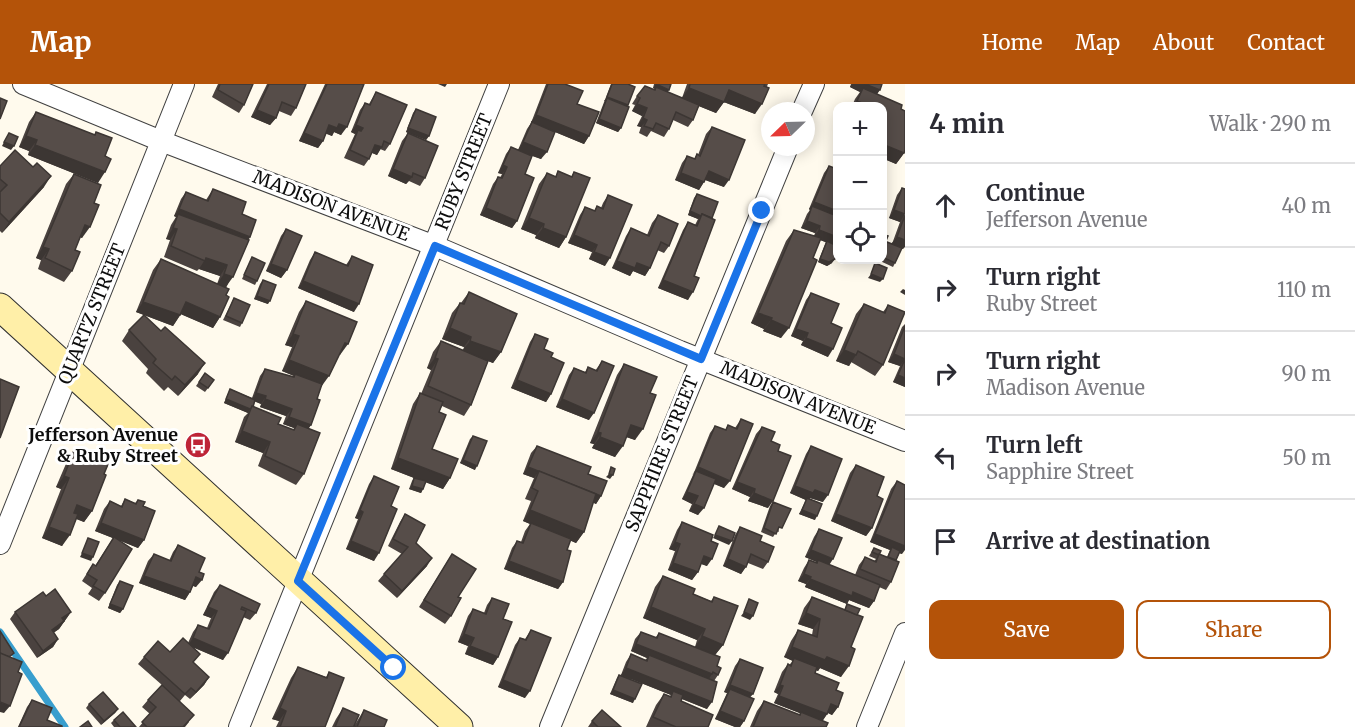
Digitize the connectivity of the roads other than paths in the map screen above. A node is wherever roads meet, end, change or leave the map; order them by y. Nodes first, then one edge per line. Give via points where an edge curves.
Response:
1 (23, 84) edge
2 (184, 84) edge
3 (499, 84) edge
4 (814, 84) edge
5 (806, 102) edge
6 (161, 141) junction
7 (784, 156) edge
8 (435, 246) junction
9 (0, 307) edge
10 (701, 359) junction
11 (69, 370) junction
12 (905, 441) edge
13 (0, 544) edge
14 (298, 581) junction
15 (905, 633) edge
16 (239, 727) edge
17 (459, 727) edge
18 (550, 727) edge
19 (867, 727) edge

1 - 6 street, MADISON AVENUE
2 - 6 street, QUARTZ STREET
3 - 8 street, RUBY STREET
4 - 5 street
6 - 8 street, MADISON AVENUE
6 - 11 street, QUARTZ STREET
7 - 10 street, SAPPHIRE STREET
8 - 10 street, MADISON AVENUE
8 - 14 street, RUBY STREET
9 - 11 main road
10 - 12 street, MADISON AVENUE
10 - 18 street, SAPPHIRE STREET
11 - 13 street, QUARTZ STREET
11 - 14 main road
14 - 16 street, RUBY STREET
14 - 17 main road
15 - 19 street

